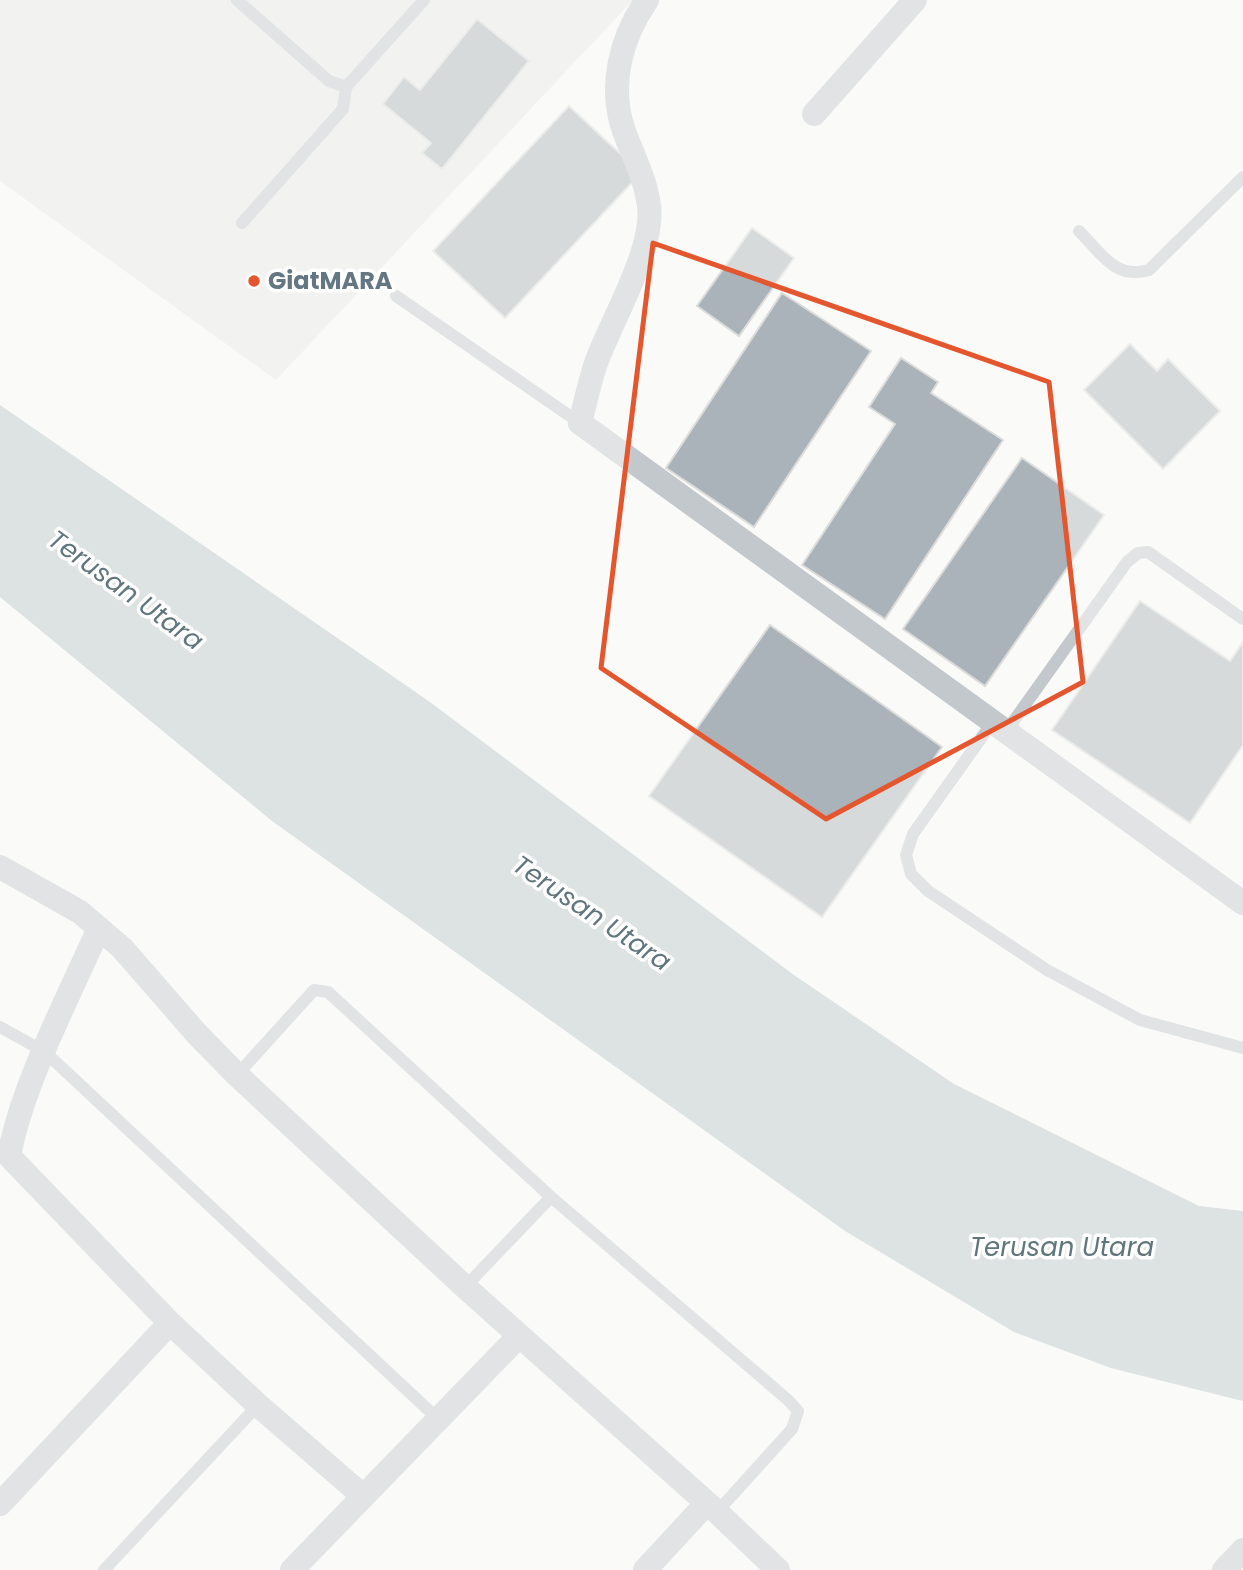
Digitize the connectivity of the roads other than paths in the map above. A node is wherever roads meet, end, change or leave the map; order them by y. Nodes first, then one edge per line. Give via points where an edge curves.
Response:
1 (237, 0) edge
2 (424, 0) edge
3 (647, 0) edge
4 (915, 0) edge
5 (346, 87) junction
6 (814, 114) dead end
7 (1243, 177) edge
8 (242, 223) dead end
9 (1079, 231) dead end
10 (396, 296) dead end
11 (580, 423) junction
12 (1243, 619) edge
13 (998, 728) junction
14 (0, 867) edge
15 (1243, 903) edge
16 (99, 929) junction
17 (0, 1027) edge
18 (1243, 1048) edge
19 (45, 1052) junction
20 (237, 1075) junction
21 (551, 1197) junction
22 (465, 1287) junction
23 (170, 1323) junction
24 (519, 1336) junction
25 (258, 1405) junction
26 (438, 1419) junction
27 (363, 1496) junction
28 (0, 1504) edge
29 (712, 1507) junction
30 (1243, 1550) edge
31 (104, 1570) edge
32 (292, 1570) edge
33 (645, 1570) edge
34 (778, 1570) edge
35 (1224, 1570) edge

1 - 5 lane via 329,81
2 - 5 lane
3 - 11 street via 628,29 618,86 623,129 650,208 642,254 595,366
4 - 6 street
5 - 8 lane via 343,109
7 - 9 lane via 1149,270 1133,275 1118,271
10 - 11 lane
11 - 13 street
12 - 13 lane via 1148,552 1138,554 1127,562
13 - 15 street
13 - 18 lane via 913,834 906,855 911,874 929,891 1047,970 1140,1020
14 - 16 street via 80,912
16 - 19 street
16 - 20 street via 122,948
17 - 19 lane
19 - 23 street via 9,1156
19 - 26 lane
20 - 21 lane via 314,990 322,989
20 - 22 street
21 - 22 lane
21 - 29 lane via 797,1411 792,1429
22 - 24 street
23 - 25 street
23 - 28 street
24 - 26 street
24 - 29 street
25 - 27 street
25 - 31 lane
26 - 27 street
27 - 32 street
29 - 33 street
29 - 34 street
30 - 35 street

